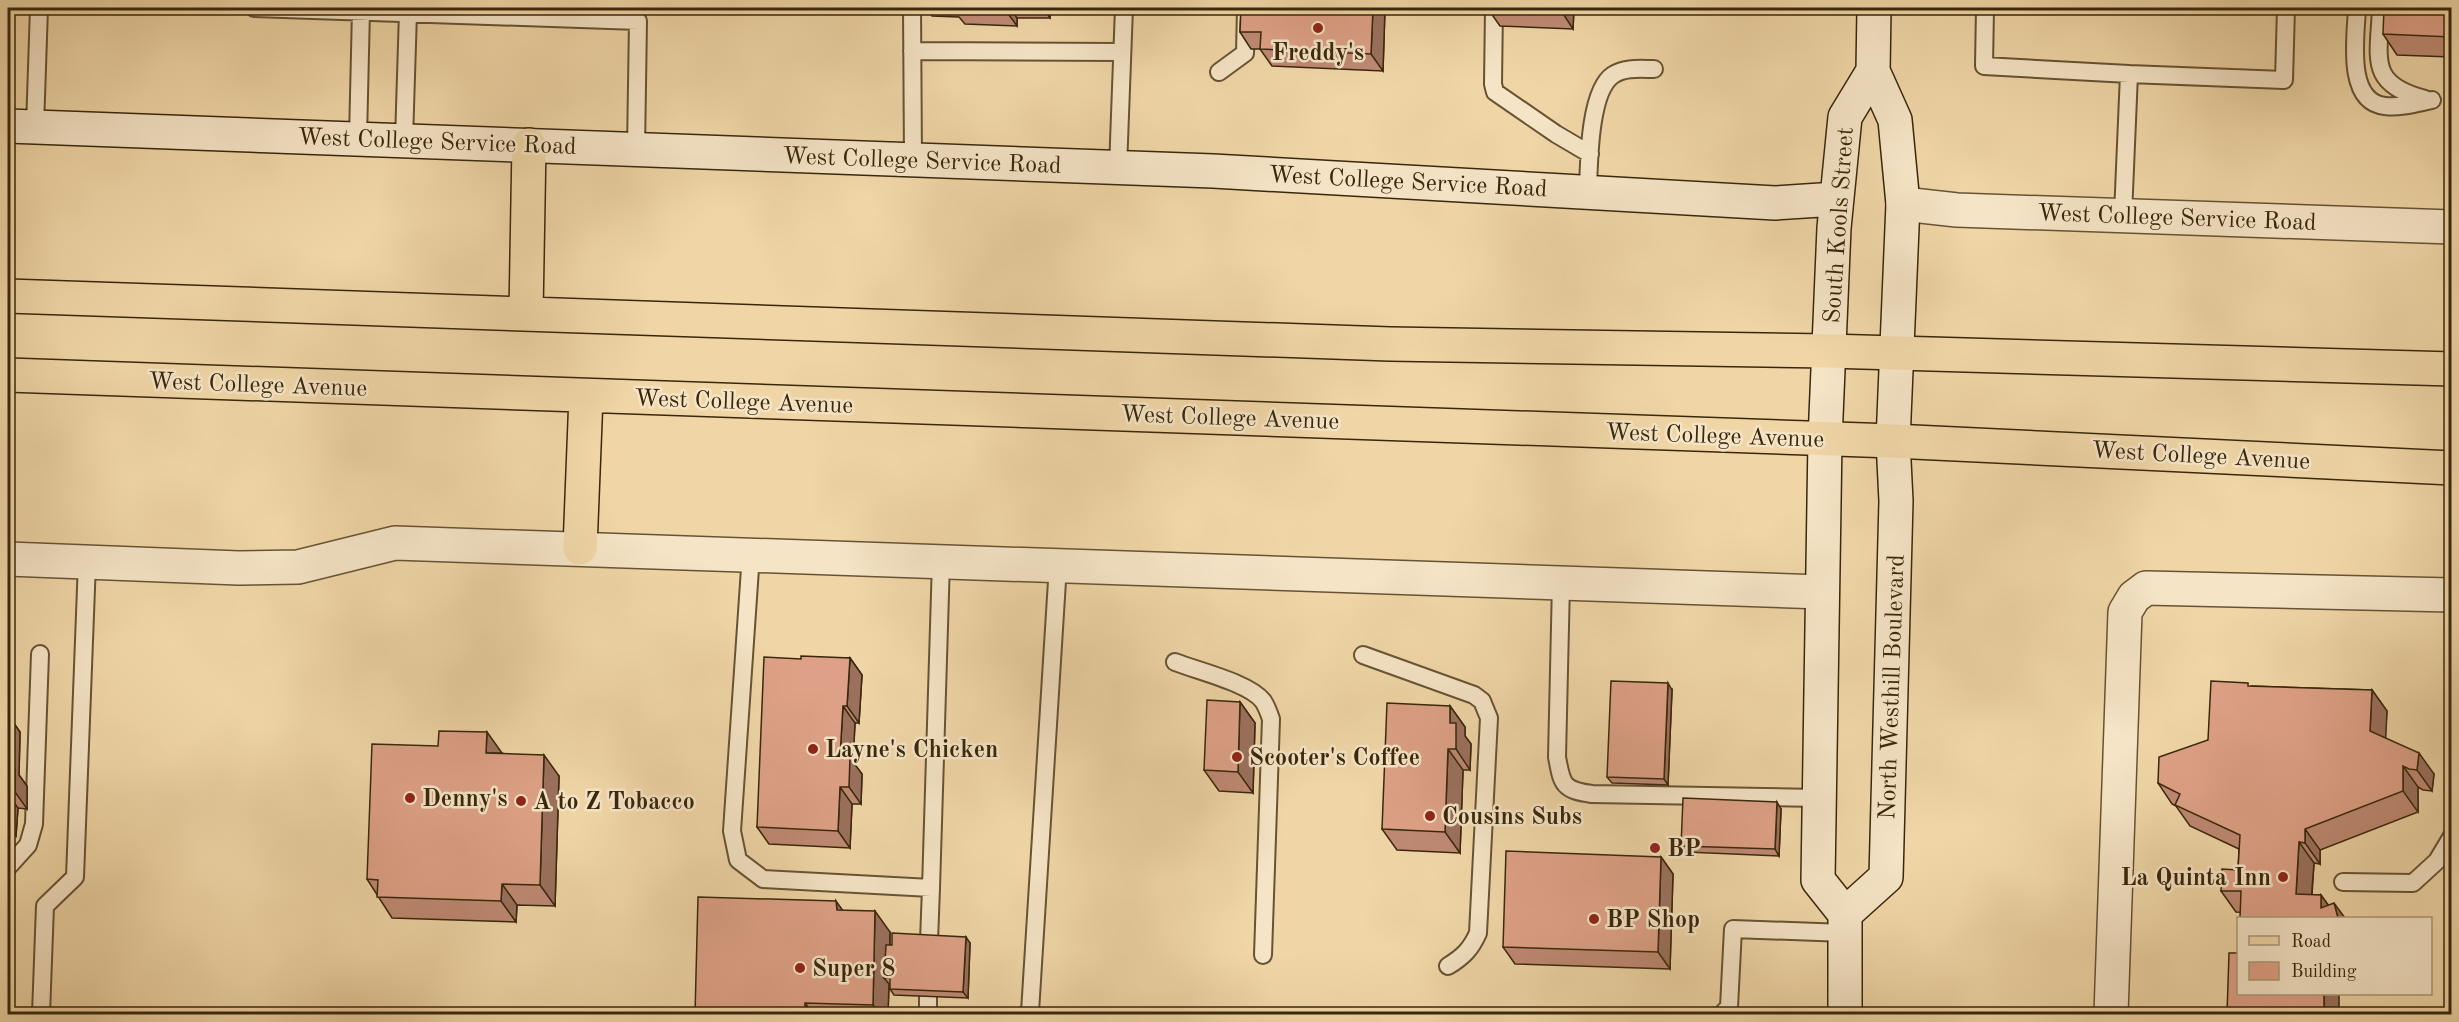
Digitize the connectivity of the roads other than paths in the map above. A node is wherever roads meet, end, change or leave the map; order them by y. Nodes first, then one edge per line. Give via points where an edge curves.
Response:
1 (39, 8) edge
2 (254, 8) edge
3 (912, 8) edge
4 (1124, 8) edge
5 (1246, 8) edge
6 (1494, 8) edge
7 (1874, 8) edge
8 (1985, 8) edge
9 (2286, 8) edge
10 (2357, 8) edge
11 (2381, 8) edge
12 (361, 10) junction
13 (408, 12) junction
14 (912, 51) junction
15 (1122, 52) junction
16 (1654, 69) dead end
17 (1873, 71) junction
18 (1219, 72) dead end
19 (2128, 74) junction
20 (21, 126) edge
21 (358, 138) junction
22 (404, 140) junction
23 (529, 145) junction
24 (636, 149) junction
25 (1590, 154) junction
26 (913, 160) junction
27 (1118, 168) junction
28 (1588, 190) junction
29 (1836, 199) junction
30 (1903, 204) junction
31 (2123, 215) junction
32 (2451, 227) edge
33 (8, 296) edge
34 (526, 313) junction
35 (1828, 351) junction
36 (1897, 354) junction
37 (2451, 369) edge
38 (8, 375) edge
39 (586, 396) junction
40 (1825, 440) junction
41 (1893, 441) junction
42 (2451, 468) edge
43 (580, 548) junction
44 (751, 554) junction
45 (8, 559) edge
46 (941, 561) junction
47 (87, 562) junction
48 (1058, 566) junction
49 (1561, 583) junction
50 (1821, 592) junction
51 (2451, 595) edge
52 (40, 654) dead end
53 (1363, 655) dead end
54 (1175, 662) dead end
55 (1819, 798) junction
56 (2451, 836) edge
57 (8, 867) edge
58 (2343, 882) dead end
59 (931, 888) junction
60 (1845, 923) junction
61 (929, 941) edge
62 (1263, 955) dead end
63 (1448, 966) dead end
64 (928, 996) edge
65 (41, 1014) edge
66 (928, 1014) edge
67 (1029, 1014) edge
68 (1722, 1014) edge
69 (1845, 1014) edge
70 (2111, 1014) edge

1 - 20 lane
2 - 12 lane
3 - 14 lane
4 - 15 lane
5 - 18 lane via 1245,52
6 - 25 lane via 1496,92
7 - 17 street, South Kools Street
8 - 19 lane via 1984,66
9 - 19 lane via 2284,80
10 - 11 lane via 2356,70 2364,95 2385,106 2432,100 2406,94 2381,73
12 - 13 lane
12 - 21 lane
13 - 22 lane
13 - 24 lane via 638,21
14 - 15 lane
14 - 26 lane
15 - 27 lane
16 - 25 lane via 1629,69 1606,81 1598,97
17 - 29 street, South Kools Street via 1845,117
17 - 30 street, South Kools Street via 1895,120
19 - 31 lane
20 - 21 street, West College Service Road
21 - 22 street, West College Service Road
22 - 23 street, West College Service Road
23 - 24 street, West College Service Road
23 - 34 main road
24 - 26 street, West College Service Road
25 - 28 lane
26 - 27 street, West College Service Road
27 - 28 street, West College Service Road
28 - 29 street, West College Service Road via 1775,202
29 - 35 street, South Kools Street
30 - 31 street, West College Service Road via 1957,210
30 - 36 street, South Kools Street
31 - 32 street, West College Service Road
33 - 34 main road
34 - 35 main road via 1378,343
35 - 36 main road
35 - 40 street, South Kools Street
36 - 37 main road
36 - 41 street, North Westhill Boulevard
38 - 39 main road, West College Avenue
39 - 40 main road, West College Avenue
39 - 43 main road
40 - 41 main road, West College Avenue
40 - 50 street
41 - 42 main road, West College Avenue
41 - 60 street, North Westhill Boulevard via 1896,501 1886,877
43 - 44 street
43 - 47 street via 395,543 298,567
44 - 46 street
44 - 59 lane via 732,831 738,860 763,879
45 - 47 street
46 - 48 street
46 - 59 lane
47 - 65 lane via 75,877 45,906
48 - 49 street
48 - 67 lane
49 - 50 street
49 - 55 lane via 1557,757 1562,781 1575,792
50 - 55 street
51 - 70 street via 2146,588 2134,597 2125,612
52 - 57 lane via 34,824 28,845
53 - 63 lane via 1474,695 1482,700 1489,718 1478,933 1472,946
54 - 62 lane via 1256,695 1271,719
55 - 60 street via 1818,880
56 - 58 lane via 2437,861 2412,884
59 - 61 lane
60 - 68 lane via 1733,929 1729,1007
60 - 69 street
64 - 66 lane

